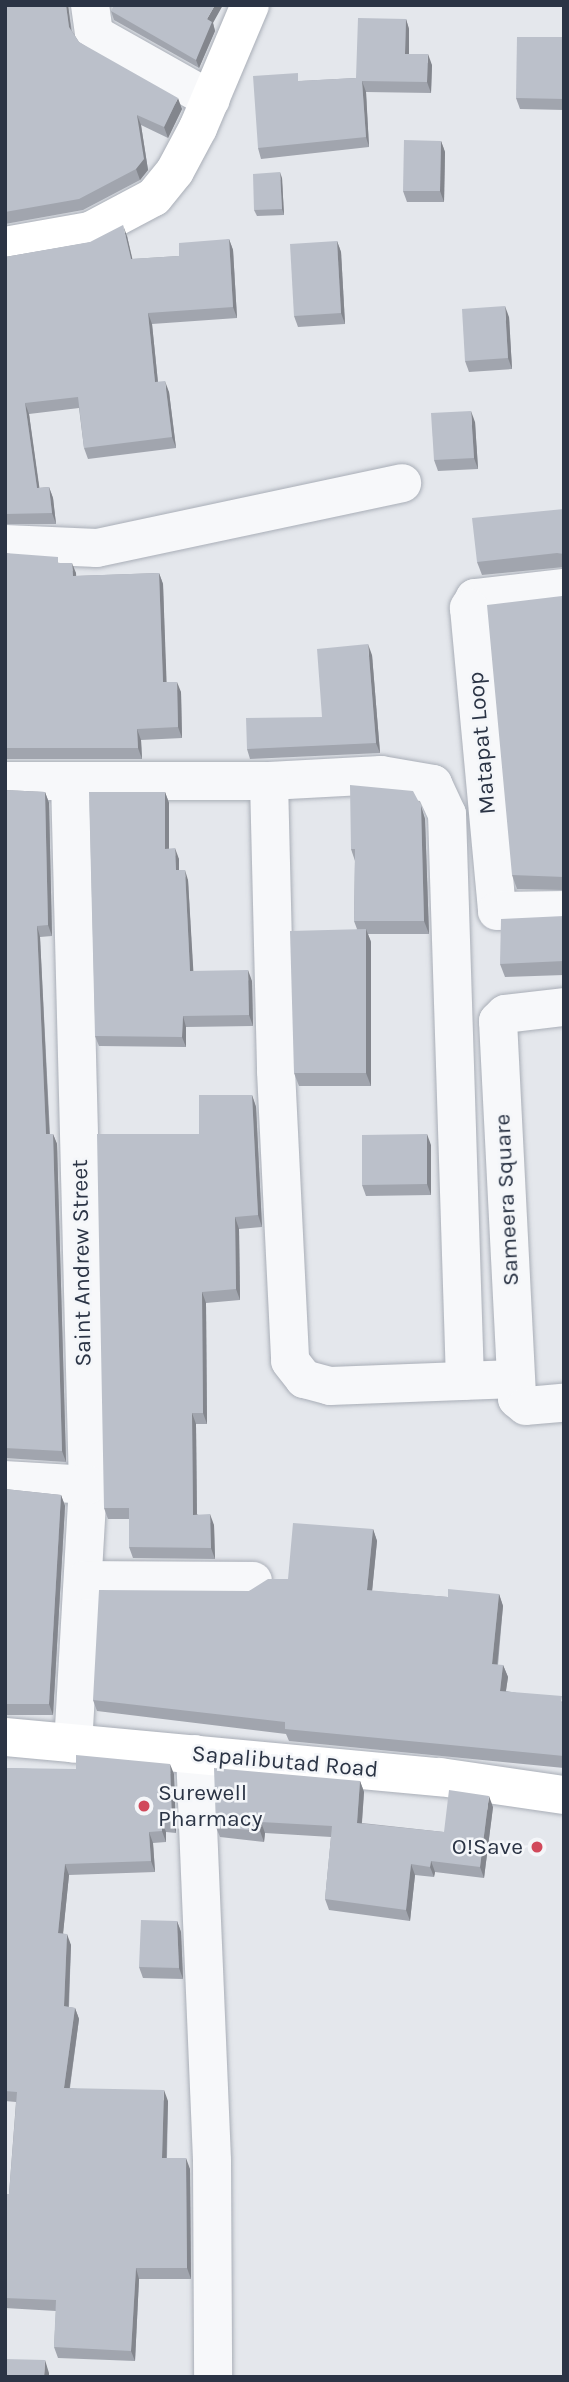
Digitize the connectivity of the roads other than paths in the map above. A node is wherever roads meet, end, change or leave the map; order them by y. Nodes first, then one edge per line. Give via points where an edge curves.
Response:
1 (90, 5) edge
2 (250, 5) edge
3 (211, 100) junction
4 (5, 246) edge
5 (402, 483) dead end
6 (5, 544) edge
7 (564, 588) edge
8 (5, 781) edge
9 (70, 781) junction
10 (269, 781) junction
11 (564, 910) edge
12 (564, 1007) edge
13 (515, 1379) junction
14 (466, 1381) junction
15 (564, 1403) edge
16 (5, 1480) edge
17 (88, 1485) junction
18 (85, 1580) junction
19 (253, 1581) dead end
20 (5, 1737) edge
21 (73, 1744) junction
22 (195, 1754) junction
23 (564, 1796) edge
24 (213, 2377) edge

1 - 3 street via 94,34
2 - 3 street
3 - 4 street via 175,171 154,197 90,231
5 - 6 street via 97,548
7 - 11 street, Matapat Loop via 475,598 469,608 497,912
8 - 9 street
9 - 10 street
9 - 17 street, Saint Andrew Street
10 - 14 street via 416,777 433,784 444,800
10 - 14 street via 290,1361 296,1373 316,1384
12 - 13 street, Sameera Square via 505,1014 498,1021
13 - 14 street
13 - 15 street, Sameera Square via 521,1406
16 - 17 street
17 - 18 street, Saint Andrew Street
18 - 19 street
18 - 21 street, Saint Andrew Street
20 - 21 street, Sapalibutad Road
21 - 22 street, Sapalibutad Road
22 - 23 street, Sapalibutad Road via 440,1777
22 - 24 street via 212,2161

